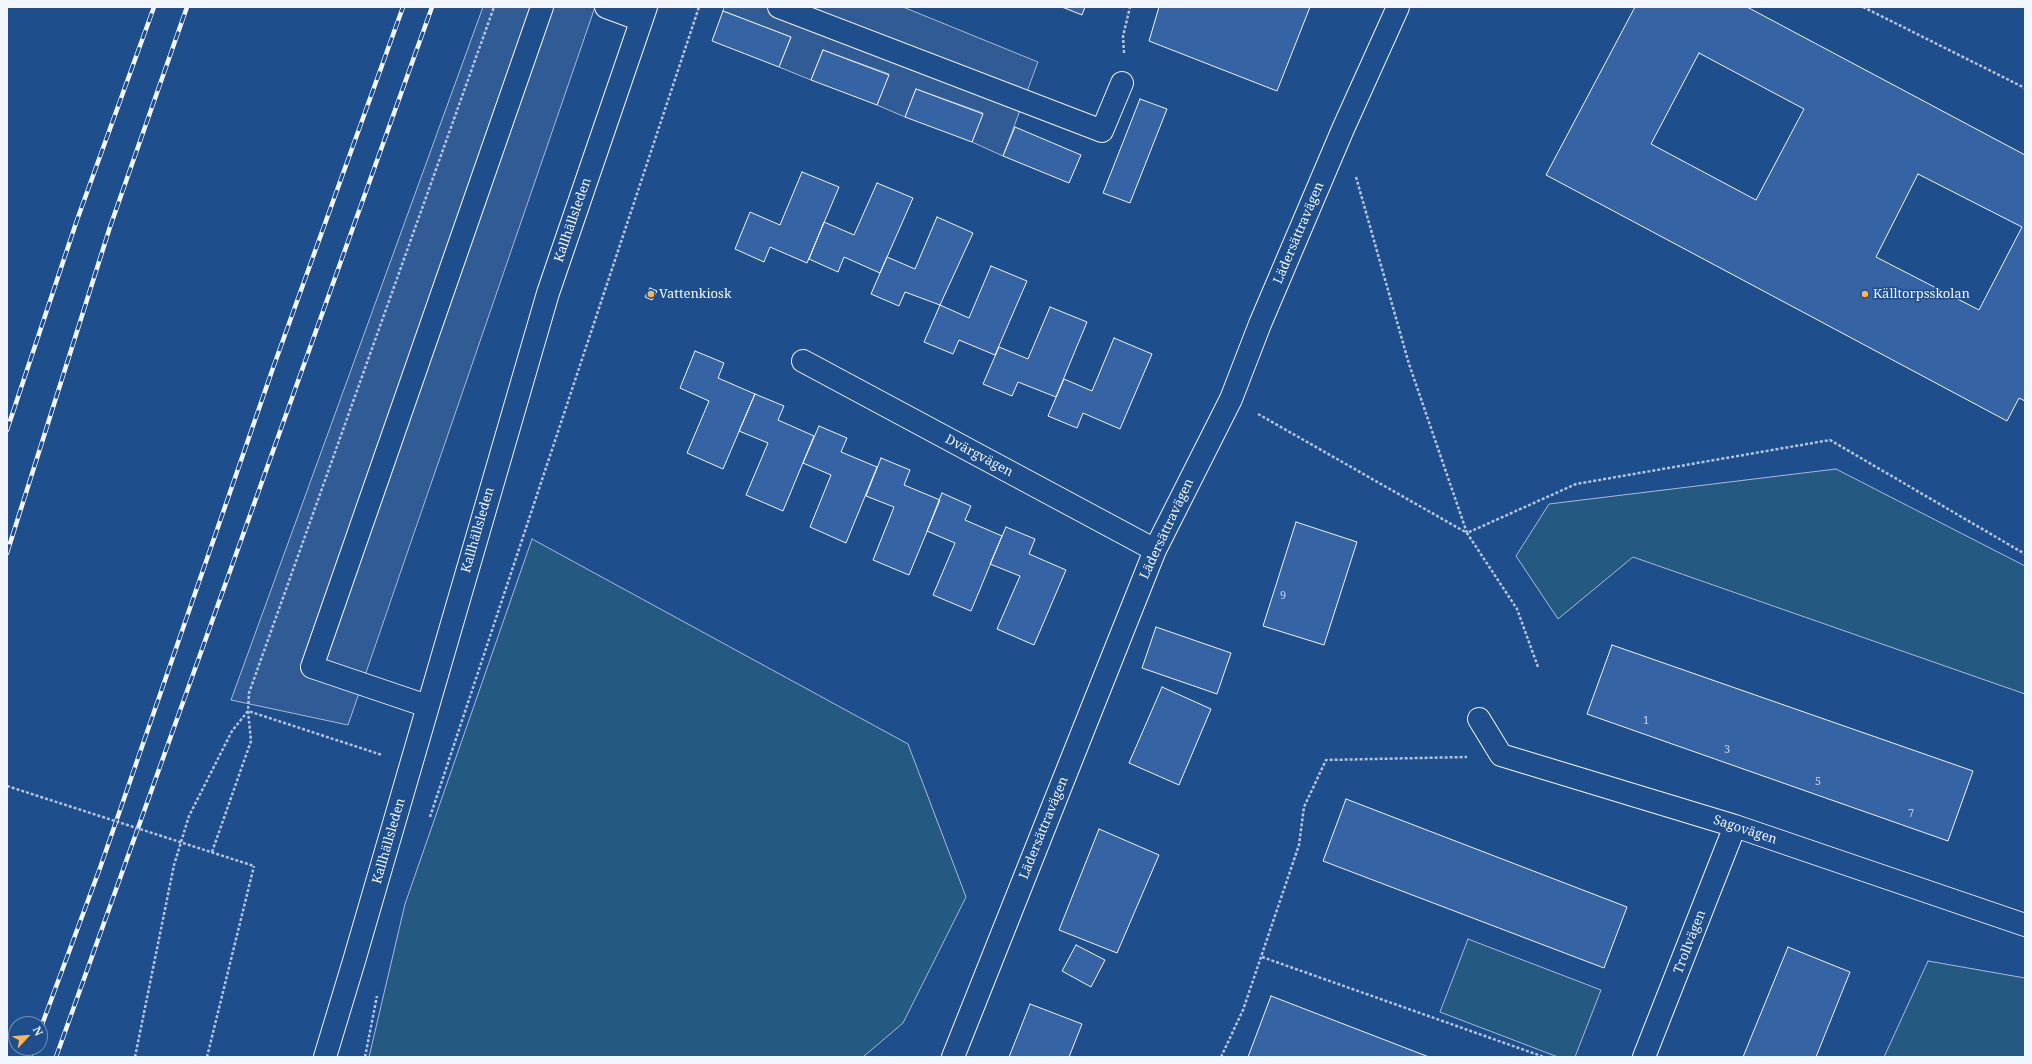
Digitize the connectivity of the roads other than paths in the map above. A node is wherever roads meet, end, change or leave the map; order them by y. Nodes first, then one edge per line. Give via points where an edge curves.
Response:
1 (542, 7) edge
2 (606, 7) edge
3 (779, 7) edge
4 (1398, 7) edge
5 (643, 13) edge
6 (1122, 83) road end
7 (803, 361) dead end
8 (1155, 550) junction
9 (427, 706) junction
10 (1479, 719) dead end
11 (1735, 826) junction
12 (2025, 925) edge
13 (325, 1057) edge
14 (953, 1057) edge
15 (1644, 1057) edge

1 - 9 street via 312,667
2 - 5 street
3 - 6 street via 1102,131
4 - 8 street, Lädersättravägen via 1260,324 1231,399
5 - 9 street, Kallhällsleden via 548,292
7 - 8 street, Dvärgvägen
8 - 14 street, Lädersättravägen
9 - 13 street, Kallhällsleden
10 - 11 street, Sagovägen via 1501,755
11 - 12 street, Sagovägen
11 - 15 street, Trollvägen

